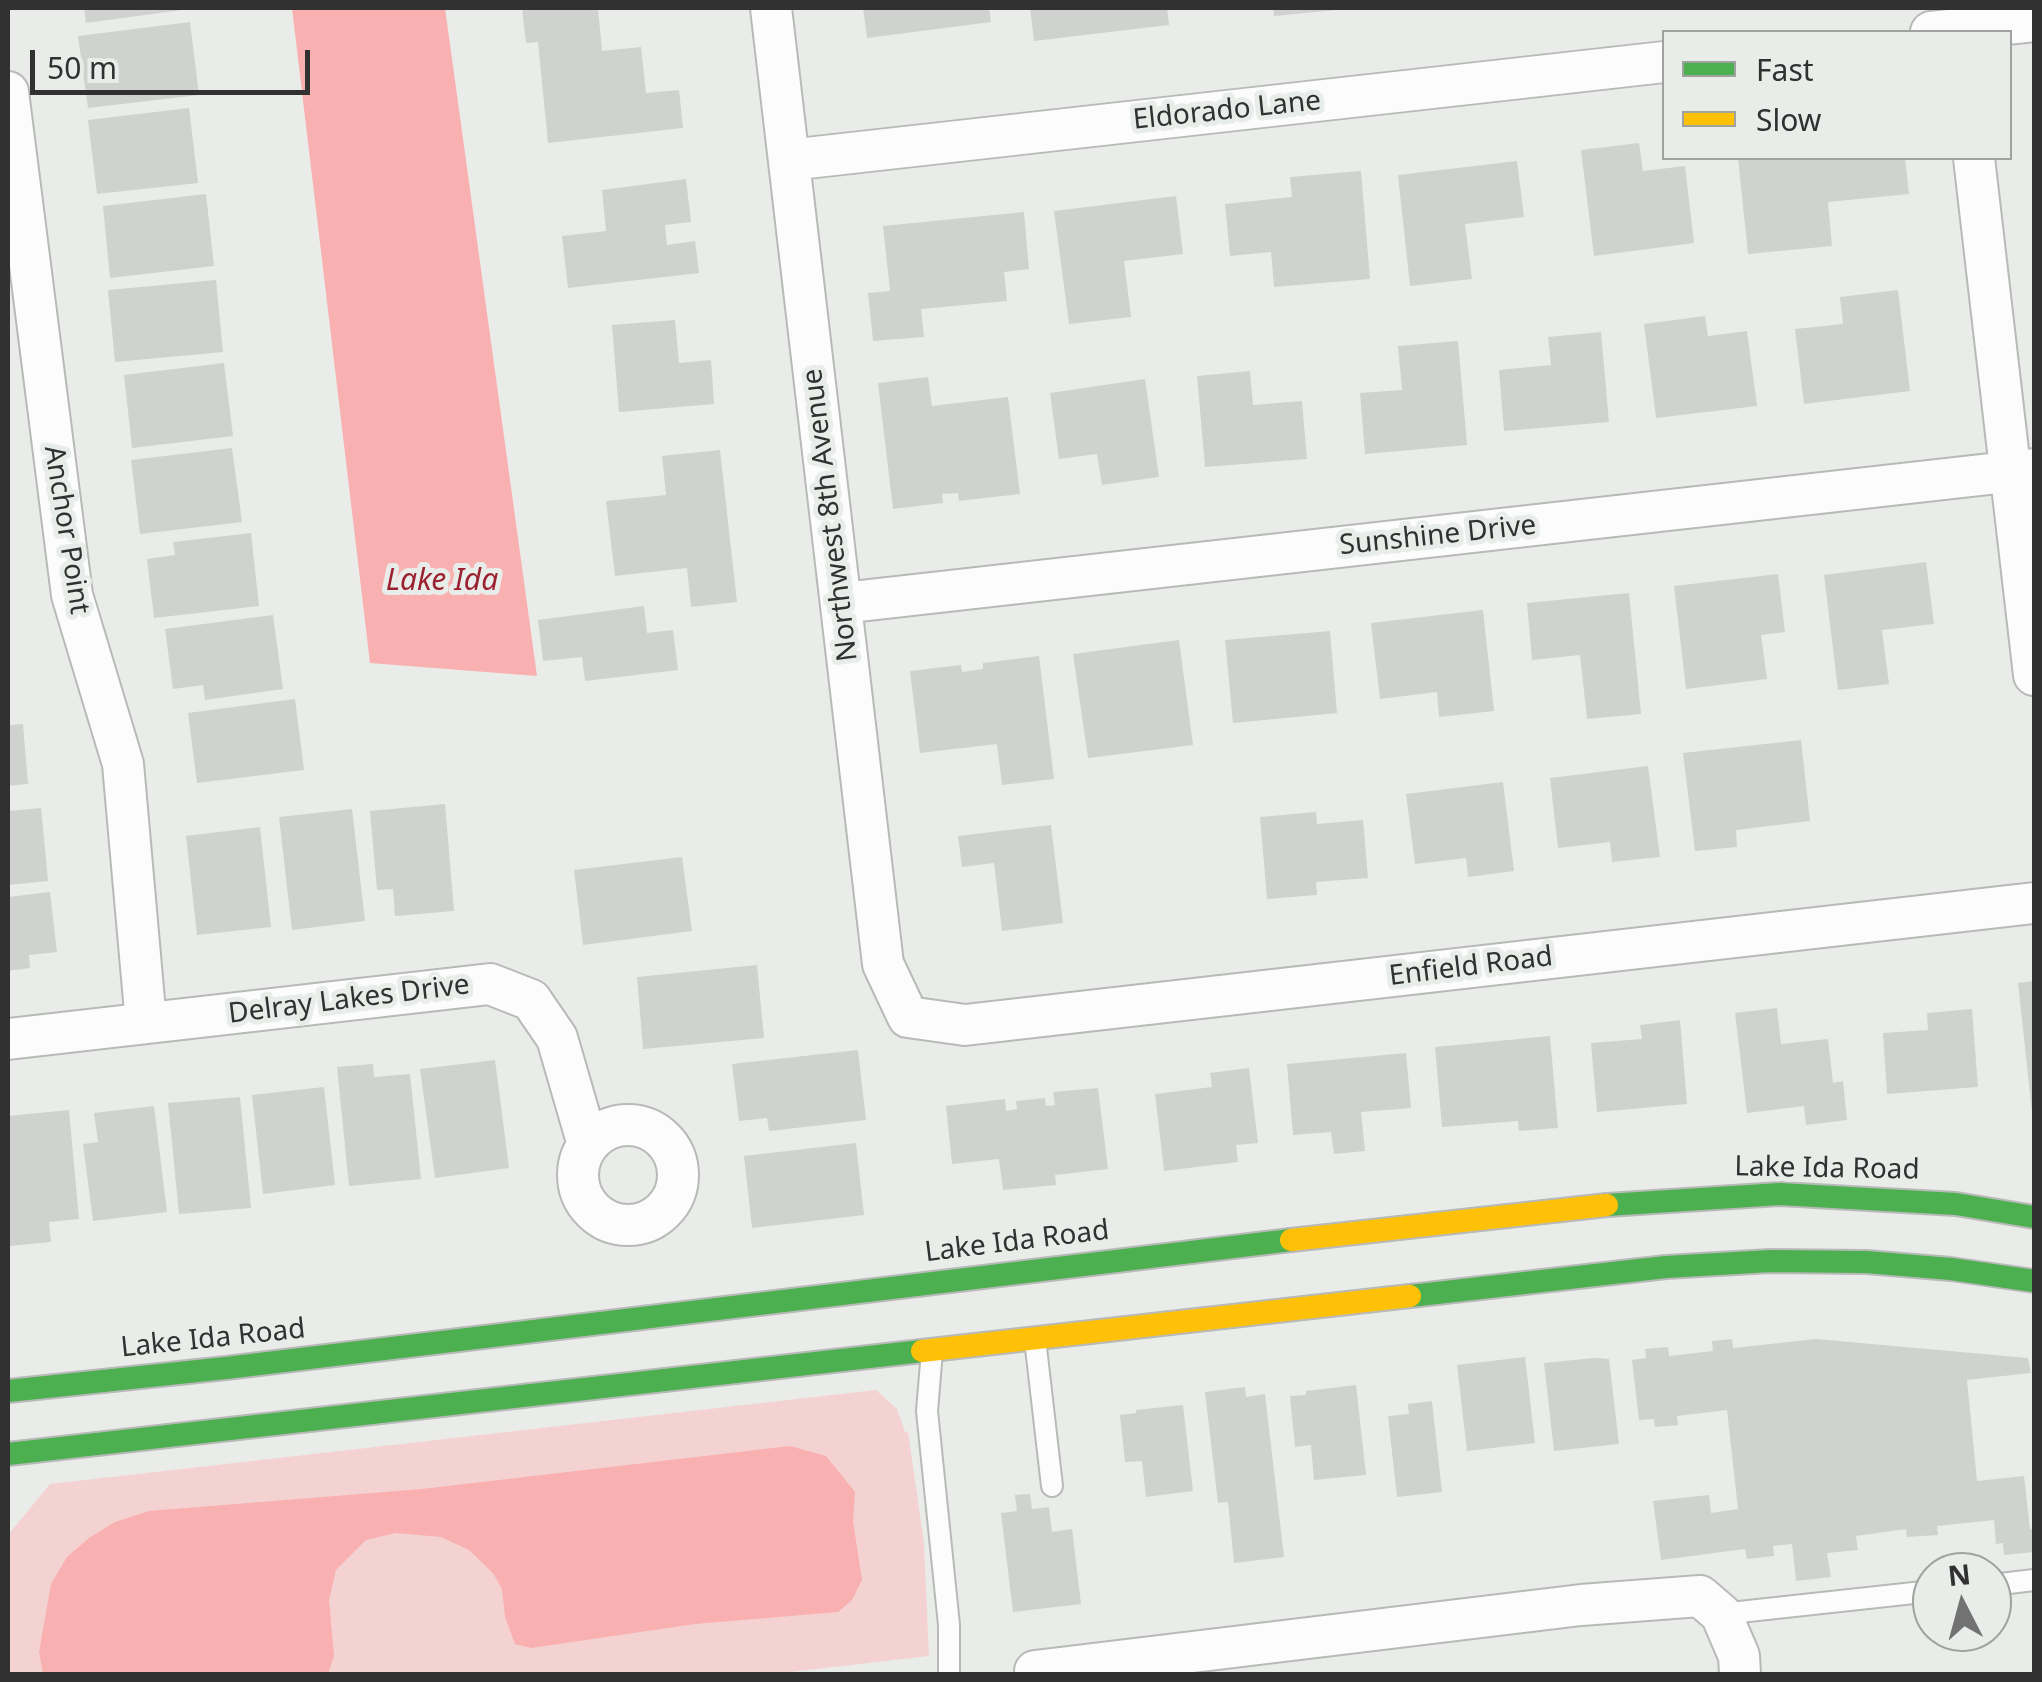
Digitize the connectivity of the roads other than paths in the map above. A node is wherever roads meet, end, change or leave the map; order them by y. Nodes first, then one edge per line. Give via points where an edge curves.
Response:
1 (771, 8) edge
2 (2034, 21) edge
3 (1952, 25) edge
4 (1662, 62) edge
5 (8, 92) edge
6 (789, 160) junction
7 (1974, 160) edge
8 (2021, 470) edge
9 (842, 602) junction
10 (2034, 675) edge
11 (2034, 902) edge
12 (908, 1017) joint
13 (146, 1023) junction
14 (8, 1039) edge
15 (588, 1145) dead end
16 (2034, 1217) edge
17 (1019, 1271) junction
18 (2034, 1281) edge
19 (990, 1297) dead end
20 (962, 1323) dead end
21 (1035, 1337) junction
22 (933, 1349) junction
23 (8, 1391) edge
24 (8, 1454) edge
25 (1052, 1486) dead end
26 (1912, 1594) edge
27 (1721, 1614) junction
28 (1035, 1673) edge
29 (949, 1674) edge
30 (1740, 1674) edge

1 - 6 street, Northwest 8th Avenue
2 - 3 street
4 - 6 street, Eldorado Lane
5 - 13 street, Anchor Point via 72,594 123,764
6 - 9 street, Northwest 8th Avenue
7 - 8 street
8 - 9 street, Sunshine Drive
8 - 10 street
9 - 12 street, Northwest 8th Avenue via 883,964
11 - 12 street, Enfield Road via 964,1025
13 - 14 street, Delray Lakes Drive
13 - 15 street, Delray Lakes Drive via 490,984 532,1000 557,1038
16 - 17 street, Lake Ida Road via 1956,1204 1780,1194 1661,1210 1562,1209
17 - 19 street
17 - 23 street, Lake Ida Road
18 - 21 street via 1866,1262 1665,1258
20 - 22 street
21 - 22 street
21 - 25 lane
22 - 24 street
22 - 29 lane via 927,1411
26 - 27 lane
27 - 28 street via 1700,1596 1581,1605
27 - 30 street

